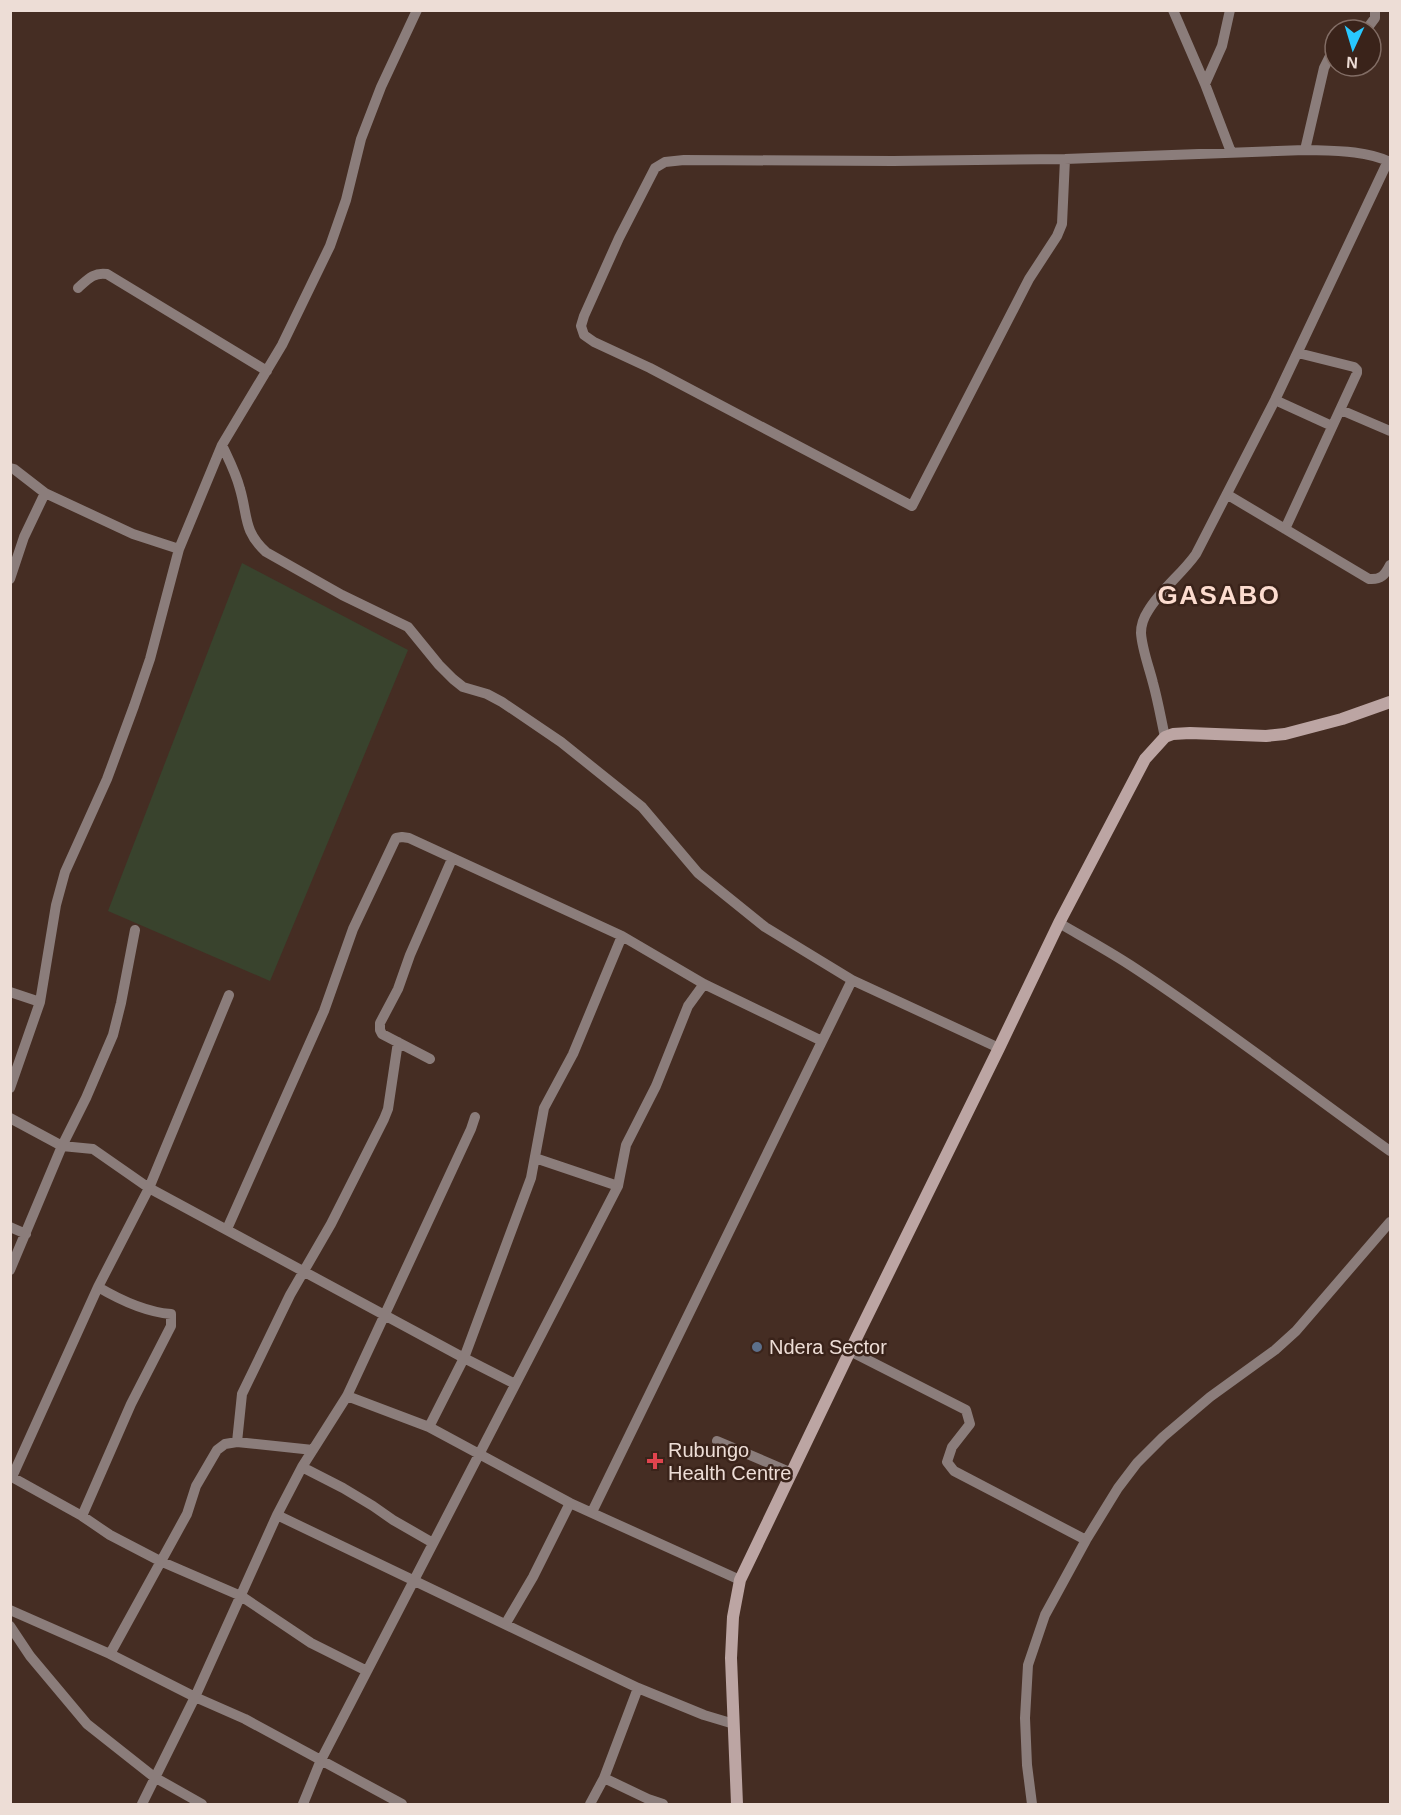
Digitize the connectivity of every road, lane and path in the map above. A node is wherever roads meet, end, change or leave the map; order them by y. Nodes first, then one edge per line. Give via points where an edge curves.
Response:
1 (417, 10) edge
2 (1173, 10) edge
3 (1230, 10) edge
4 (1323, 72) edge
5 (1205, 84) junction
6 (1305, 150) junction
7 (1232, 152) junction
8 (1065, 159) junction
9 (1389, 161) edge
10 (78, 288) dead end
11 (1298, 352) junction
12 (267, 371) junction
13 (1275, 400) junction
14 (1341, 410) junction
15 (1332, 426) junction
16 (1390, 431) edge
17 (222, 445) junction
18 (10, 468) edge
19 (45, 493) junction
20 (1227, 495) junction
21 (1285, 529) junction
22 (180, 549) junction
23 (1390, 565) edge
24 (10, 579) edge
25 (1390, 702) edge
26 (1165, 737) junction
27 (452, 859) junction
28 (1059, 923) junction
29 (135, 930) dead end
30 (622, 936) junction
31 (852, 980) junction
32 (705, 984) junction
33 (10, 992) edge
34 (229, 995) dead end
35 (40, 1002) junction
36 (822, 1041) junction
37 (398, 1042) junction
38 (999, 1048) junction
39 (430, 1059) dead end
40 (10, 1088) edge
41 (475, 1117) dead end
42 (10, 1118) edge
43 (62, 1146) junction
44 (1390, 1150) edge
45 (535, 1158) junction
46 (618, 1186) junction
47 (149, 1188) junction
48 (10, 1227) edge
49 (1389, 1228) edge
50 (227, 1229) junction
51 (26, 1233) junction
52 (10, 1270) edge
53 (304, 1271) junction
54 (98, 1287) junction
55 (385, 1315) junction
56 (850, 1351) junction
57 (464, 1358) junction
58 (515, 1384) junction
59 (347, 1396) junction
60 (429, 1427) junction
61 (717, 1441) dead end
62 (237, 1442) junction
63 (313, 1450) junction
64 (480, 1454) junction
65 (302, 1467) junction
66 (792, 1473) junction
67 (11, 1476) edge
68 (570, 1503) junction
69 (592, 1512) junction
70 (277, 1515) junction
71 (82, 1516) junction
72 (1086, 1540) junction
73 (433, 1543) junction
74 (160, 1561) junction
75 (415, 1580) junction
76 (740, 1580) junction
77 (241, 1596) junction
78 (10, 1610) edge
79 (506, 1623) junction
80 (10, 1626) edge
81 (110, 1654) junction
82 (367, 1671) junction
83 (638, 1688) junction
84 (195, 1697) junction
85 (734, 1724) junction
86 (321, 1760) junction
87 (154, 1777) junction
88 (604, 1778) junction
89 (142, 1804) edge
90 (202, 1804) edge
91 (303, 1804) edge
92 (402, 1804) edge
93 (590, 1804) edge
94 (663, 1804) edge
95 (737, 1804) edge
96 (1032, 1804) edge

1 - 12 street via 361,140 330,246
2 - 5 street
3 - 5 street via 1222,46
4 - 6 street
5 - 7 street
6 - 7 street
6 - 9 street via 1343,151
7 - 8 street
8 - 8 street via 1062,224 1057,236 1029,279 912,506 584,335 584,316 619,238 655,168 665,162
9 - 11 street
10 - 12 street via 91,276 107,274
11 - 13 street
11 - 14 street via 1357,370
12 - 17 street
13 - 15 street
13 - 20 street
14 - 15 street
14 - 16 street
15 - 21 street
17 - 22 street
17 - 31 street via 235,471 250,534 256,544 342,595 408,627 463,687 502,702 561,742 642,807 698,873 765,927
18 - 19 street
19 - 22 street via 133,534
19 - 24 street
20 - 21 street
20 - 26 street via 1187,568 1149,609 1143,622 1143,644
21 - 23 street via 1369,579 1385,575
22 - 35 street via 134,706 62,883
25 - 26 main road via 1284,734 1190,733
26 - 28 main road via 1145,759
27 - 30 street
27 - 37 street via 380,1023 382,1034
27 - 50 street via 409,838 396,838 353,929 324,1011
28 - 38 main road
28 - 44 street via 1133,967
29 - 43 street via 113,1035
30 - 32 street
30 - 45 street via 573,1053 544,1108
31 - 36 street
31 - 38 street
32 - 36 street
32 - 46 street via 688,1006 656,1086 626,1145
33 - 35 street
34 - 47 street
35 - 40 street
36 - 69 street
37 - 39 street
37 - 53 street via 384,1119
38 - 56 main road
41 - 55 street
42 - 43 street
43 - 47 street via 93,1149
43 - 51 street
45 - 46 street
45 - 57 street
46 - 58 street
47 - 50 street
47 - 54 street
48 - 51 street
49 - 72 street via 1296,1331 1162,1437 1118,1488
50 - 53 street
51 - 52 street
53 - 55 street
53 - 62 street via 242,1394
54 - 67 street
54 - 71 street via 116,1298 171,1314 172,1321
55 - 57 street
55 - 59 street
56 - 66 main road
56 - 72 street via 966,1410 970,1424 952,1447 947,1462 954,1471
57 - 58 street
57 - 60 street
58 - 64 street
59 - 60 street
59 - 63 street
60 - 64 street
61 - 66 street
62 - 63 street
62 - 74 street via 217,1450
63 - 65 street
64 - 68 street
64 - 73 street
65 - 70 street
65 - 73 street
66 - 76 main road
67 - 71 street
68 - 69 street
68 - 79 street
69 - 76 street
70 - 75 street
70 - 77 street
71 - 74 street
72 - 96 street via 1045,1615 1028,1665 1025,1718
73 - 75 street
74 - 77 street
74 - 81 street
75 - 79 street
75 - 82 street
76 - 85 main road via 731,1658
77 - 82 street via 311,1643
77 - 84 street
78 - 81 street
79 - 83 street
80 - 87 street via 87,1724
81 - 84 street
82 - 86 street
83 - 85 street
83 - 88 street
84 - 86 street
84 - 87 street
85 - 95 main road
86 - 91 street
86 - 92 street
87 - 89 street
87 - 90 street
88 - 93 street
88 - 94 street

